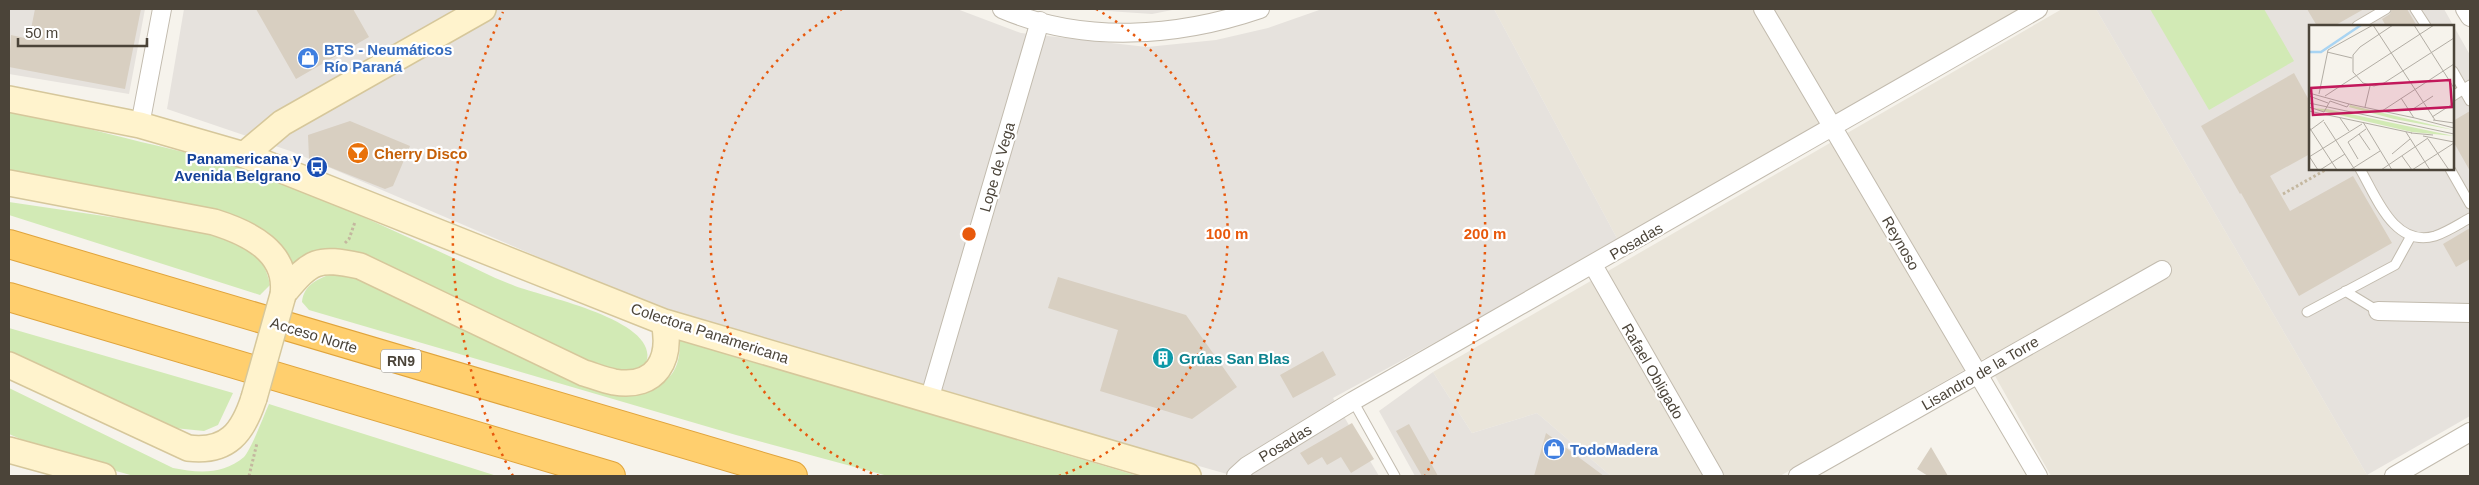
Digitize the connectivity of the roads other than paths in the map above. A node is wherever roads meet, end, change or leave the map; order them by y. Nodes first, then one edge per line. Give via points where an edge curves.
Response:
1 (162, 9) edge
2 (483, 9) edge
3 (1002, 9) edge
4 (1260, 9) edge
5 (1763, 9) edge
6 (2038, 9) edge
7 (2386, 9) edge
8 (2416, 9) edge
9 (2465, 9) edge
10 (2470, 17) edge
11 (1040, 21) junction
12 (2363, 25) edge
13 (2425, 25) edge
14 (2454, 72) edge
15 (2467, 87) edge
16 (2454, 95) edge
17 (9, 99) edge
18 (2470, 101) edge
19 (140, 125) junction
20 (1834, 127) junction
21 (244, 155) junction
22 (2361, 170) edge
23 (2451, 170) edge
24 (9, 183) edge
25 (2470, 204) edge
26 (2470, 218) edge
27 (2411, 236) junction
28 (9, 244) edge
29 (1593, 266) junction
30 (2162, 270) dead end
31 (2345, 291) junction
32 (284, 294) junction
33 (9, 297) edge
34 (2307, 312) dead end
35 (2378, 312) joint
36 (2470, 313) edge
37 (664, 322) junction
38 (9, 365) edge
39 (1977, 374) junction
40 (929, 400) junction
41 (1353, 402) junction
42 (2470, 432) edge
43 (9, 450) edge
44 (102, 476) edge
45 (611, 476) edge
46 (793, 476) edge
47 (1188, 476) edge
48 (1236, 476) edge
49 (1395, 476) edge
50 (1714, 476) edge
51 (1798, 476) edge
52 (2038, 476) edge
53 (2394, 476) edge

1 - 19 street
2 - 21 main road via 282,124
3 - 11 street
4 - 11 street via 1194,28 1159,32 1080,30
5 - 20 street, Reynoso
6 - 20 street, Posadas
7 - 12 lane
8 - 13 lane
9 - 10 street
11 - 40 street, Lope de Vega
14 - 15 lane
15 - 16 lane
15 - 18 lane
17 - 19 main road, Colectora Panamericana
19 - 21 main road, Colectora Panamericana
20 - 29 street, Posadas
20 - 39 street, Reynoso
21 - 37 main road, Colectora Panamericana
22 - 27 lane via 2391,221
23 - 25 lane
24 - 32 main road via 237,229 260,242 276,259 283,274
26 - 27 lane via 2436,236
27 - 31 lane via 2396,265
28 - 46 highway, Acceso Norte / RN9
29 - 41 street, Posadas
29 - 50 street, Rafael Obligado
30 - 39 street, Lisandro de la Torre
31 - 34 lane
31 - 35 lane
32 - 37 main road via 304,269 319,262 335,261 360,266 584,373 615,382 635,382 656,372 667,347
32 - 38 main road, bridge via 247,420 242,429 213,448 188,448
33 - 45 highway
35 - 36 street
37 - 40 main road, Colectora Panamericana
39 - 51 street, Lisandro de la Torre
39 - 52 street, Reynoso
40 - 47 main road, Colectora Panamericana
41 - 48 street, Posadas via 1247,466
41 - 49 lane
42 - 53 street
43 - 44 main road

